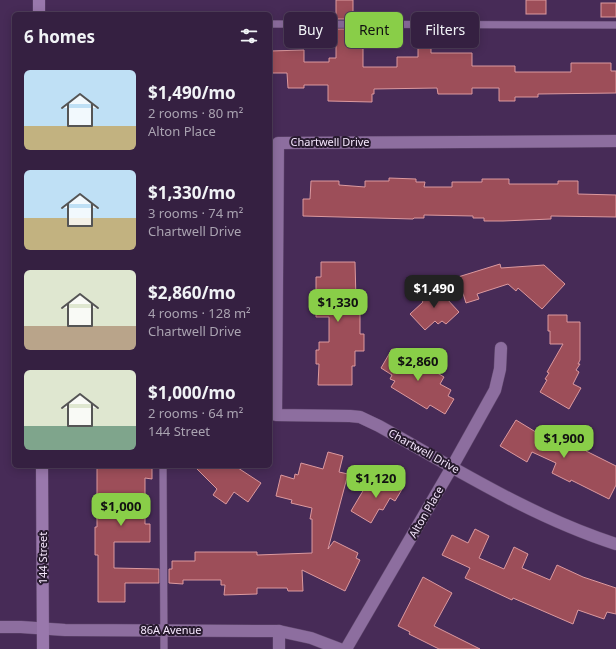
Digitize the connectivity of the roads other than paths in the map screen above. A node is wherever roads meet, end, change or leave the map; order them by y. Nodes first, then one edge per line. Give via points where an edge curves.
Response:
1 (39, 0) edge
2 (39, 12) edge
3 (272, 24) edge
4 (616, 25) edge
5 (616, 141) edge
6 (501, 348) dead end
7 (452, 467) junction
8 (42, 468) edge
9 (163, 468) edge
10 (616, 544) edge
11 (0, 627) edge
12 (43, 629) junction
13 (164, 630) junction
14 (279, 632) junction
15 (43, 649) edge
16 (164, 649) edge
17 (279, 649) edge
18 (340, 649) edge
19 (346, 649) edge

1 - 2 main road
3 - 4 lane
5 - 7 street, Chartwell Drive via 278,143 276,415 360,417
6 - 7 street, Alton Place via 495,390
7 - 10 street, Chartwell Drive via 544,515
7 - 19 street, Alton Place
8 - 12 main road, 144 Street
9 - 13 lane
11 - 12 street, 86A Avenue
12 - 13 street, 86A Avenue
12 - 15 main road, 144 Street
13 - 14 street, 86A Avenue
13 - 16 lane
14 - 17 street
14 - 18 street, 86A Avenue via 311,638

